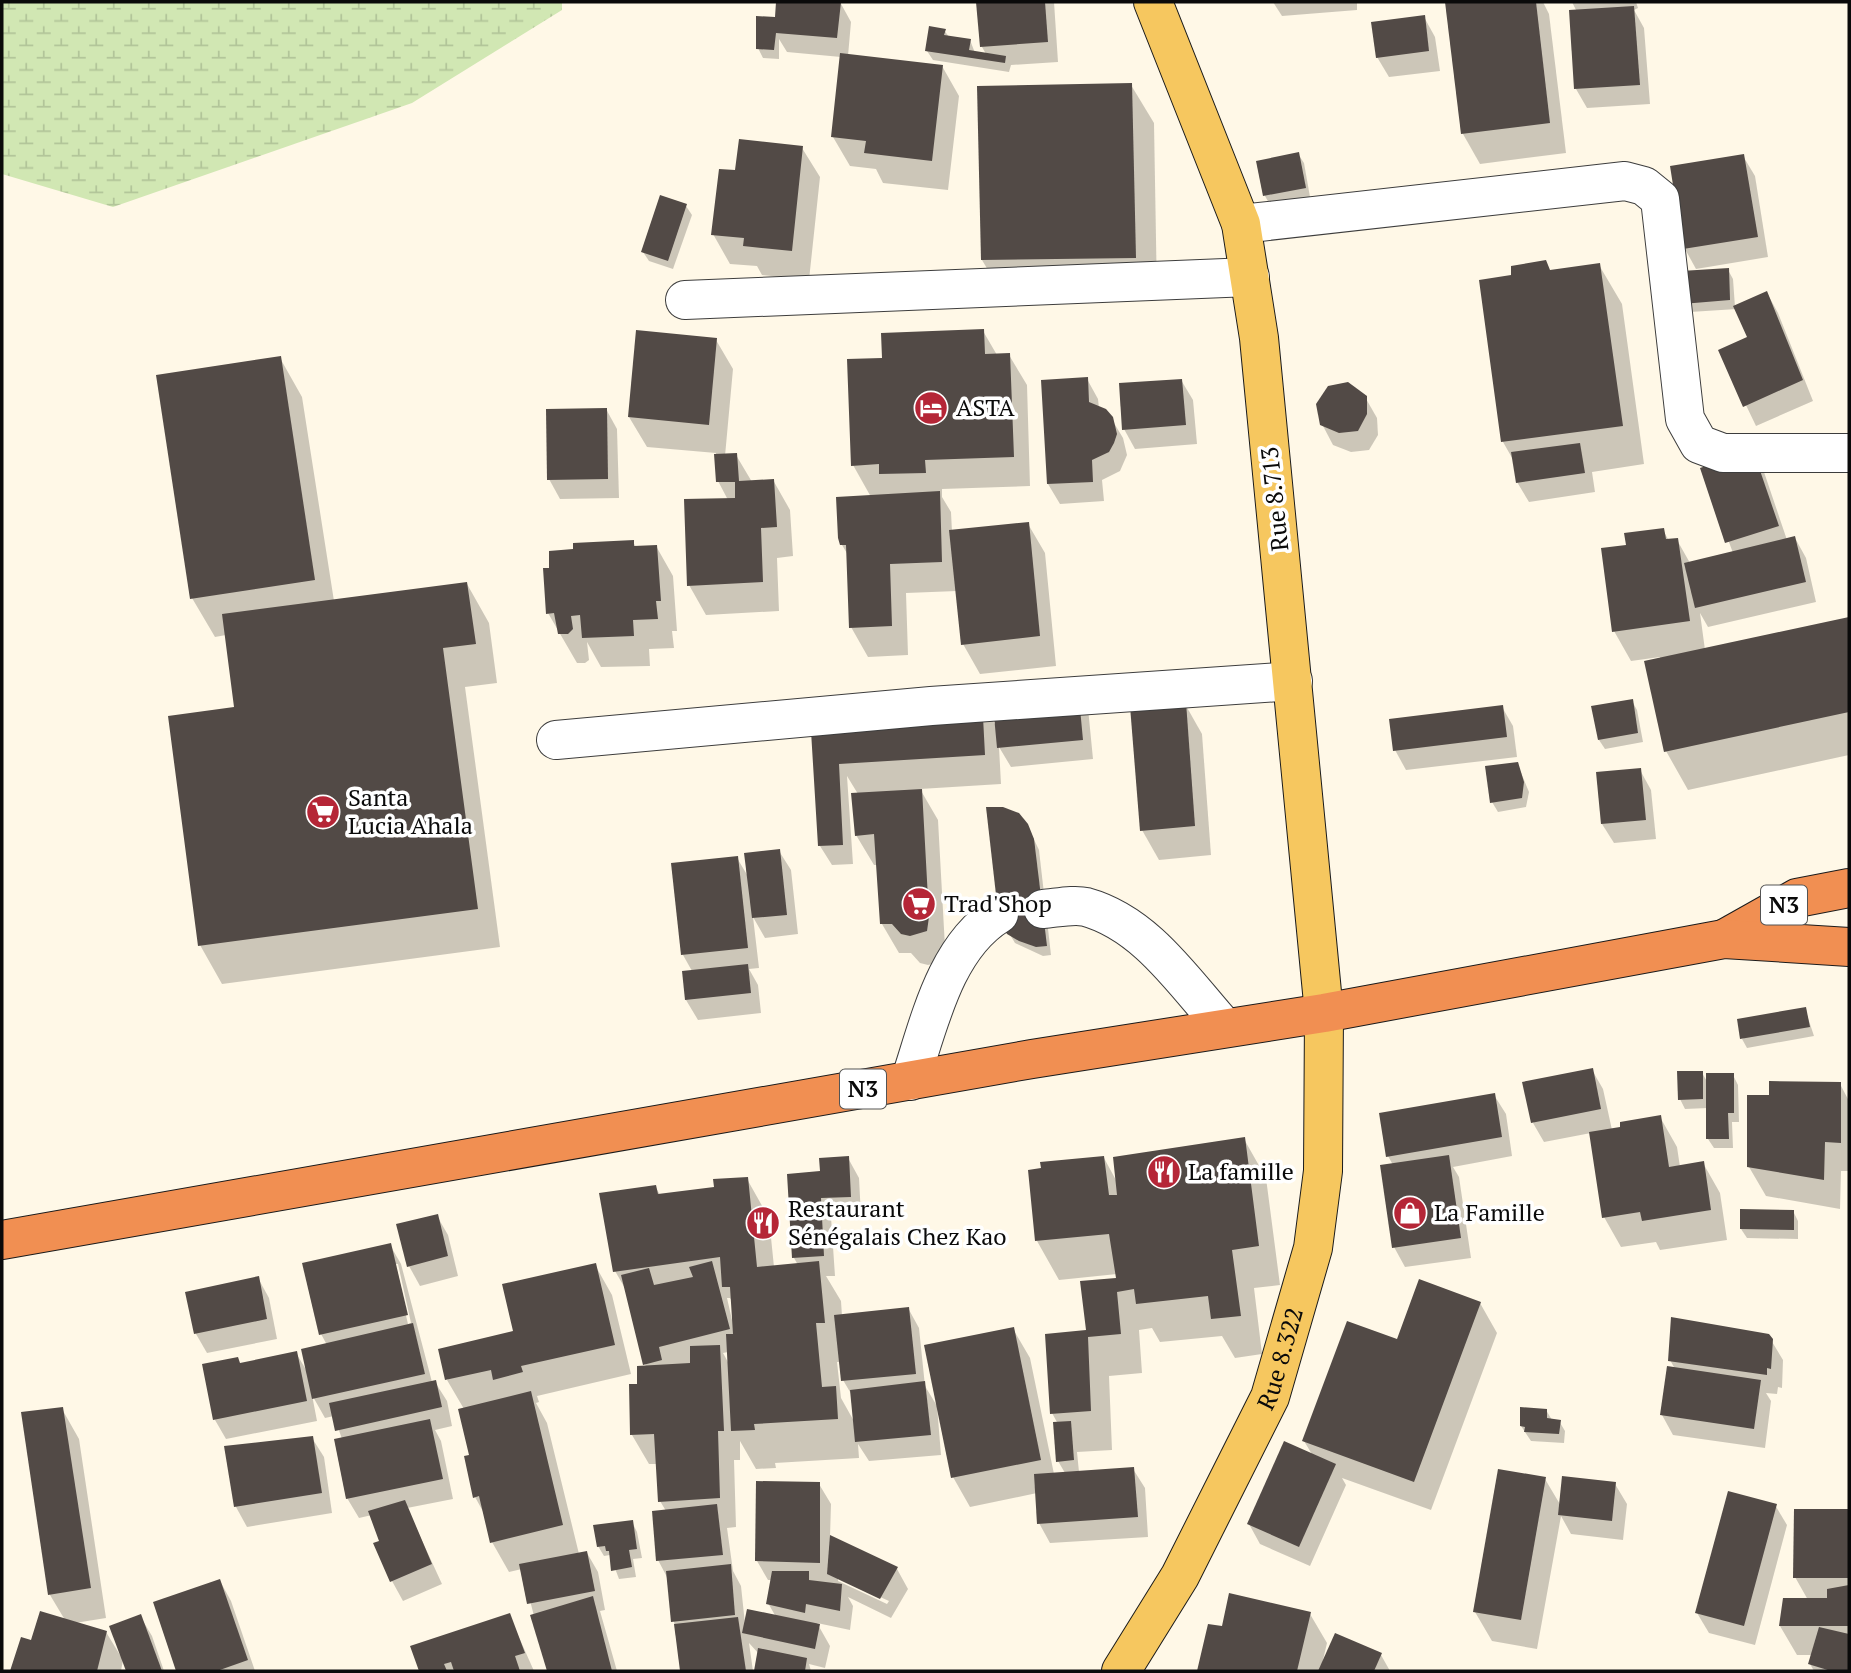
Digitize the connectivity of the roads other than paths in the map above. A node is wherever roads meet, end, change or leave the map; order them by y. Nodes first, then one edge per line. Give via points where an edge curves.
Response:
1 (1153, 2) edge
2 (1241, 223) junction
3 (1250, 277) junction
4 (685, 300) dead end
5 (1849, 453) edge
6 (1293, 681) junction
7 (556, 740) dead end
8 (1849, 888) edge
9 (1043, 909) dead end
10 (999, 914) dead end
11 (1724, 939) junction
12 (1849, 947) edge
13 (1324, 1013) junction
14 (1224, 1028) junction
15 (910, 1080) junction
16 (2, 1240) edge
17 (1121, 1671) edge

1 - 2 main road, Rue 8.713
2 - 3 main road, Rue 8.713
2 - 5 street via 1625,181 1644,186 1660,199 1685,419 1699,444 1723,453
3 - 4 street
3 - 6 main road, Rue 8.713
6 - 7 street via 931,706
6 - 13 main road, Rue 8.713
8 - 11 highway, N3 via 1797,898
9 - 14 street via 1084,906 1128,926 1158,952
10 - 15 street via 982,924 941,988
11 - 12 highway, N3
11 - 13 highway, N3
13 - 14 highway, N3
13 - 17 main road, Rue 8.322 via 1323,1171 1313,1248 1270,1397 1180,1576
14 - 15 highway, N3
15 - 16 highway, N3

